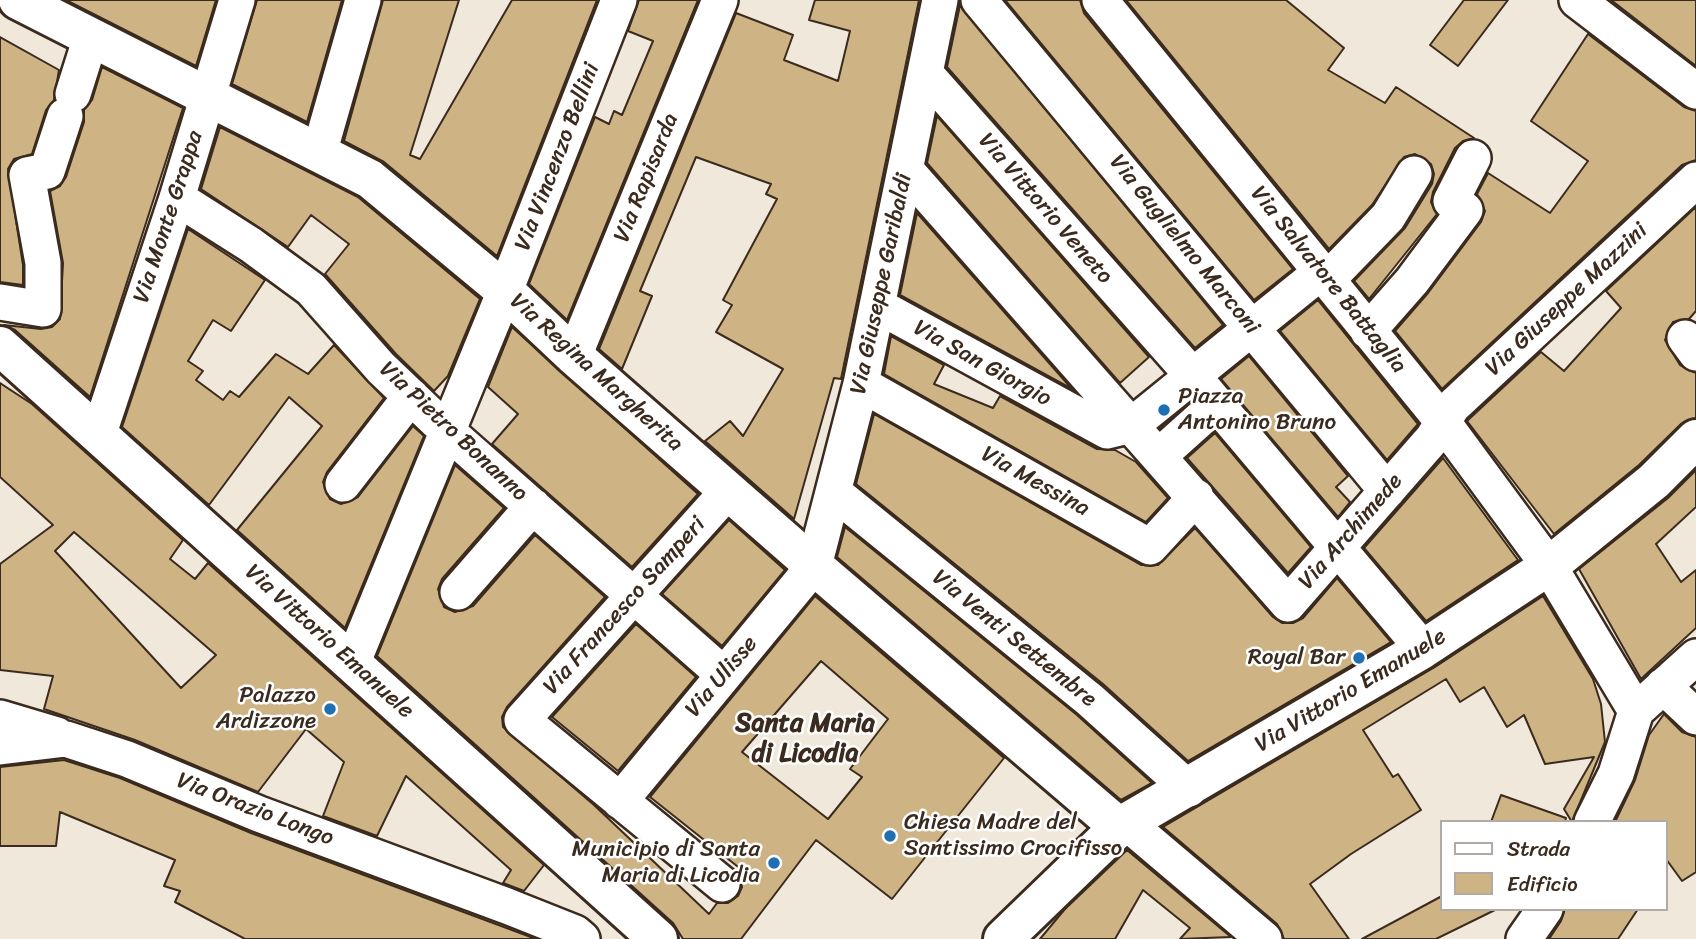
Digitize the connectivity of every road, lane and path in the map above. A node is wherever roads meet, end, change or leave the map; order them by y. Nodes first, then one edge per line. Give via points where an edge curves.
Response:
1 (18, 0) edge
2 (237, 0) edge
3 (363, 0) edge
4 (619, 0) edge
5 (720, 0) edge
6 (940, 0) edge
7 (979, 0) edge
8 (1100, 0) edge
9 (1577, 0) edge
10 (91, 37) junction
11 (925, 73) junction
12 (1696, 91) edge
13 (207, 95) junction
14 (320, 150) junction
15 (1473, 158) dead end
16 (906, 170) junction
17 (1413, 174) dead end
18 (1696, 180) edge
19 (177, 198) junction
20 (1324, 276) junction
21 (505, 291) junction
22 (0, 302) edge
23 (878, 306) junction
24 (1252, 328) junction
25 (1368, 331) junction
26 (1, 348) edge
27 (574, 356) junction
28 (1196, 374) junction
29 (861, 384) junction
30 (411, 396) junction
31 (1097, 409) junction
32 (1222, 411) junction
33 (1443, 422) junction
34 (1132, 425) junction
35 (447, 431) junction
36 (99, 433) junction
37 (1696, 439) edge
38 (1176, 475) junction
39 (344, 484) dead end
40 (728, 491) junction
41 (1387, 491) junction
42 (835, 493) junction
43 (533, 506) junction
44 (1338, 546) junction
45 (814, 566) junction
46 (1549, 566) junction
47 (458, 592) dead end
48 (635, 595) junction
49 (1423, 649) junction
50 (1696, 657) edge
51 (352, 664) junction
52 (724, 675) junction
53 (1664, 687) junction
54 (1636, 711) junction
55 (1696, 717) edge
56 (0, 718) edge
57 (66, 739) junction
58 (0, 747) edge
59 (1188, 789) junction
60 (626, 795) junction
61 (1593, 820) edge
62 (1123, 825) junction
63 (722, 884) dead end
64 (605, 890) junction
65 (1544, 911) edge
66 (576, 937) edge
67 (657, 939) edge
68 (1003, 939) edge
69 (1264, 939) edge
70 (1524, 939) edge

1 - 10 street, Via Regina Margherita
2 - 13 street, Via Monte Grappa
3 - 14 street
4 - 21 street, Via Vincenzo Bellini
5 - 27 street, Via Rapisarda
6 - 11 street, Via Giuseppe Garibaldi
7 - 24 street, Via Guglielmo Marconi
8 - 20 street, Via Salvatore Battaglia
9 - 12 street
10 - 13 street, Via Regina Margherita
10 - 22 street via 47,171 27,175 43,262 43,309
11 - 16 street, Via Giuseppe Garibaldi
11 - 28 street, Via Vittorio Veneto via 1164,344
13 - 14 street, Via Regina Margherita
13 - 19 street, Via Monte Grappa
14 - 21 street, Via Regina Margherita via 370,179
15 - 25 street via 1451,201 1465,210
16 - 23 street, Via Giuseppe Garibaldi
16 - 31 street
17 - 20 street via 1388,217
18 - 33 street, Via Giuseppe Mazzini via 1452,407
19 - 30 street, Via Pietro Bonanno via 311,289
19 - 36 street, Via Monte Grappa
20 - 24 street
20 - 25 street, Via Salvatore Battaglia
21 - 27 street, Via Regina Margherita
21 - 35 street, Via Vincenzo Bellini
23 - 29 street, Via Giuseppe Garibaldi
23 - 31 street, Via San Giorgio
24 - 28 street
24 - 41 street, Via Guglielmo Marconi
25 - 33 street, Via Salvatore Battaglia
26 - 36 street, Via Vittorio Emanuele
27 - 40 street, Via Regina Margherita
28 - 32 street, Via Vittorio Veneto
28 - 34 street
29 - 38 street, Via Messina via 1150,547
29 - 42 street, Via Giuseppe Garibaldi
30 - 35 street, Via Pietro Bonanno
30 - 39 street
31 - 34 street, Via San Giorgio via 1107,431
32 - 38 street
32 - 44 street
33 - 41 street, Via Archimede
33 - 46 street, Via Salvatore Battaglia
34 - 38 street
35 - 43 street, Via Pietro Bonanno
35 - 51 street, Via Vincenzo Bellini
36 - 51 street, Via Vittorio Emanuele
37 - 46 street, Via Vittorio Emanuele via 1654,481
38 - 44 street, Via Archimede via 1288,604
40 - 45 street, Via Regina Margherita
40 - 48 street, Via Francesco Samperi
41 - 44 street, Via Archimede
42 - 45 street, Via Giuseppe Garibaldi
42 - 59 street, Via Venti Settembre via 1090,700
43 - 47 street
43 - 48 street, Via Pietro Bonanno
44 - 49 street
45 - 52 street, Via Ulisse
45 - 62 street, Via Regina Margherita
46 - 49 street, Via Vittorio Emanuele
46 - 54 street, Via Salvatore Battaglia
48 - 52 street, Via Pietro Bonanno
48 - 60 street, Via Francesco Samperi via 522,720
49 - 59 street, Via Vittorio Emanuele
50 - 53 street
51 - 64 street, Via Vittorio Emanuele
52 - 60 street, Via Ulisse
53 - 54 street
53 - 55 street
54 - 61 street via 1616,774
56 - 57 street
57 - 58 street, Via Orazio Longo
57 - 66 street, Via Orazio Longo via 507,906
59 - 62 street, Via Vittorio Emanuele
60 - 63 street
62 - 68 street, Via Vittorio Emanuele
62 - 69 street
64 - 66 street
64 - 67 street, Via Vittorio Emanuele
65 - 70 street

